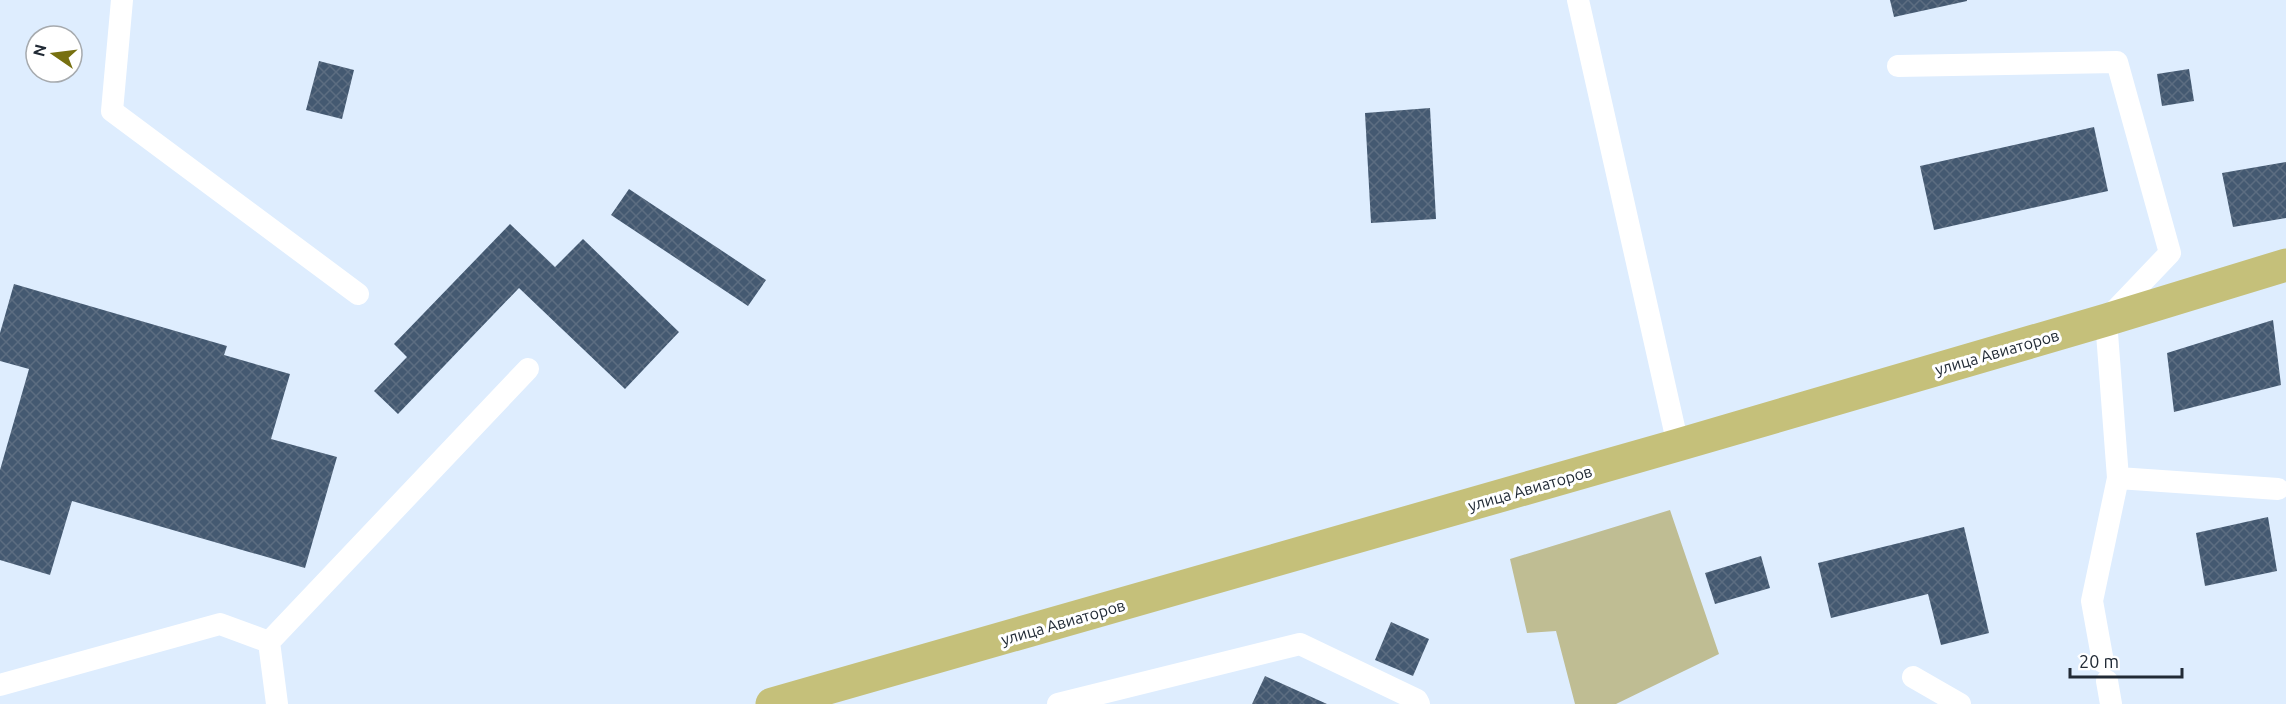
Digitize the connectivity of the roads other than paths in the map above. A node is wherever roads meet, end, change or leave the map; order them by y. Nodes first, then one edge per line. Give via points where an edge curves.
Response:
1 (122, 0) edge
2 (1578, 0) edge
3 (1898, 66) dead end
4 (2286, 265) edge
5 (358, 294) dead end
6 (2106, 320) junction
7 (528, 369) dead end
8 (1678, 445) junction
9 (2118, 478) junction
10 (2278, 489) dead end
11 (269, 642) junction
12 (1913, 677) dead end
13 (0, 685) edge
14 (778, 703) edge
15 (277, 704) edge
16 (1058, 704) edge
17 (1419, 704) edge
18 (1960, 704) edge
19 (2111, 704) edge

1 - 5 lane via 112,111
2 - 8 lane
3 - 6 lane via 2117,62 2170,253
4 - 6 main road, улица Авиаторов
6 - 8 main road, улица Авиаторов
6 - 9 lane
7 - 11 lane
8 - 14 main road, улица Авиаторов
9 - 10 lane
9 - 19 lane via 2091,601
11 - 13 lane via 220,624
11 - 15 lane
12 - 18 lane
16 - 17 lane via 1300,644

